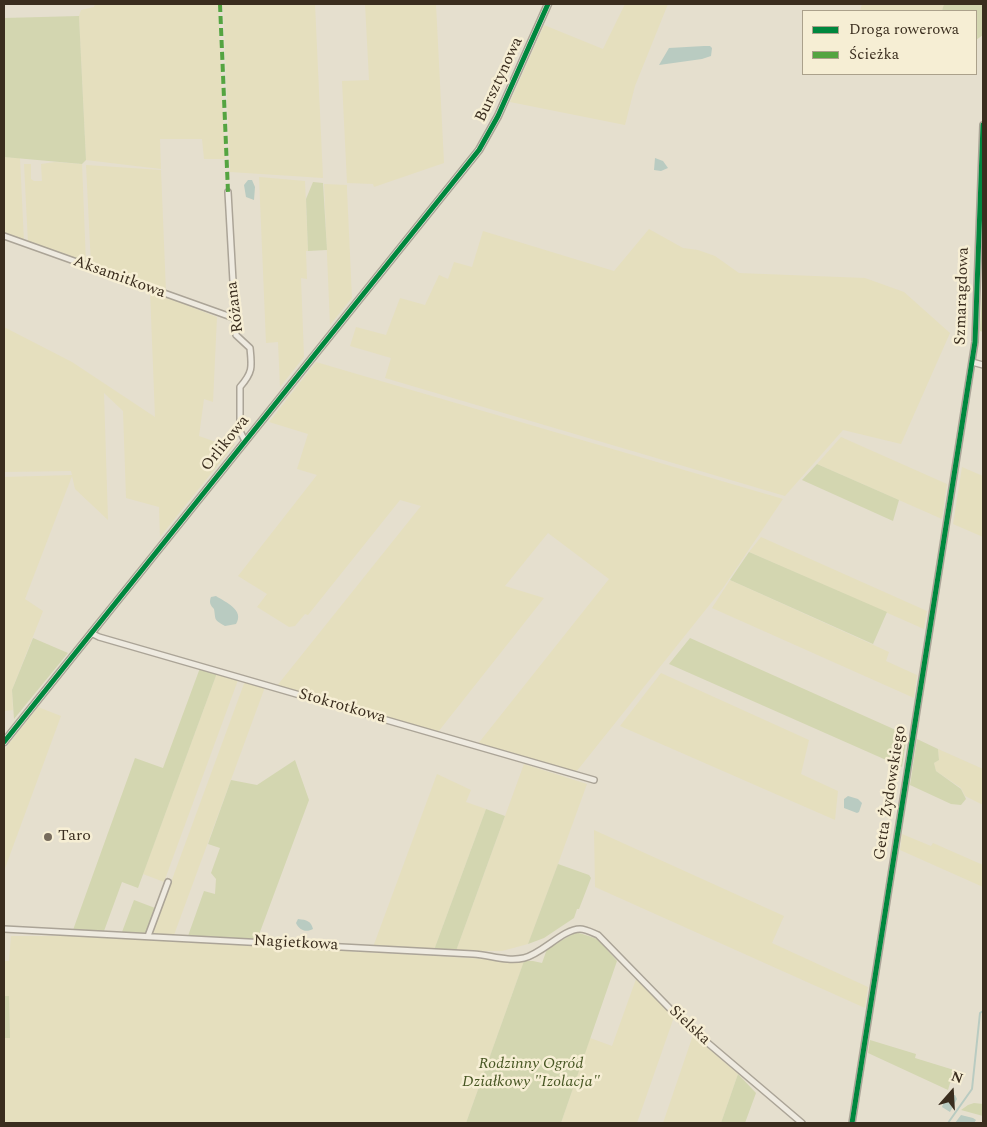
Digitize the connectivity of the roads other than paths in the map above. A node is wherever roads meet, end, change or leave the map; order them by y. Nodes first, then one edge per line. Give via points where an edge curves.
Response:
1 (548, 4) edge
2 (983, 125) edge
3 (469, 163) joint
4 (982, 180) edge
5 (228, 192) dead end
6 (4, 236) edge
7 (234, 318) junction
8 (972, 362) junction
9 (983, 365) edge
10 (245, 441) junction
11 (956, 467) joint
12 (91, 633) junction
13 (4, 742) edge
14 (594, 780) dead end
15 (168, 882) dead end
16 (4, 929) edge
17 (579, 929) joint
18 (148, 936) junction
19 (802, 1123) edge
20 (852, 1123) edge

1 - 3 street, Bursztynowa via 498,116
2 - 4 street, Szmaragdowa
3 - 10 street, Orlikowa
4 - 8 street, Szmaragdowa
5 - 7 street, Różana
6 - 7 street, Aksamitkowa
7 - 10 street, Różana via 236,335 250,348 252,368 250,376 240,387 240,431
8 - 9 street
8 - 11 street, Szmaragdowa
10 - 12 street, Orlikowa
11 - 20 street, Getta Żydowskiego
12 - 13 street, Orlikowa
12 - 14 street, Stokrotkowa
15 - 18 street
16 - 18 street, Nagietkowa
17 - 18 street, Nagietkowa via 534,954 512,960 484,955
17 - 19 street, Sielska via 598,935 682,1021

